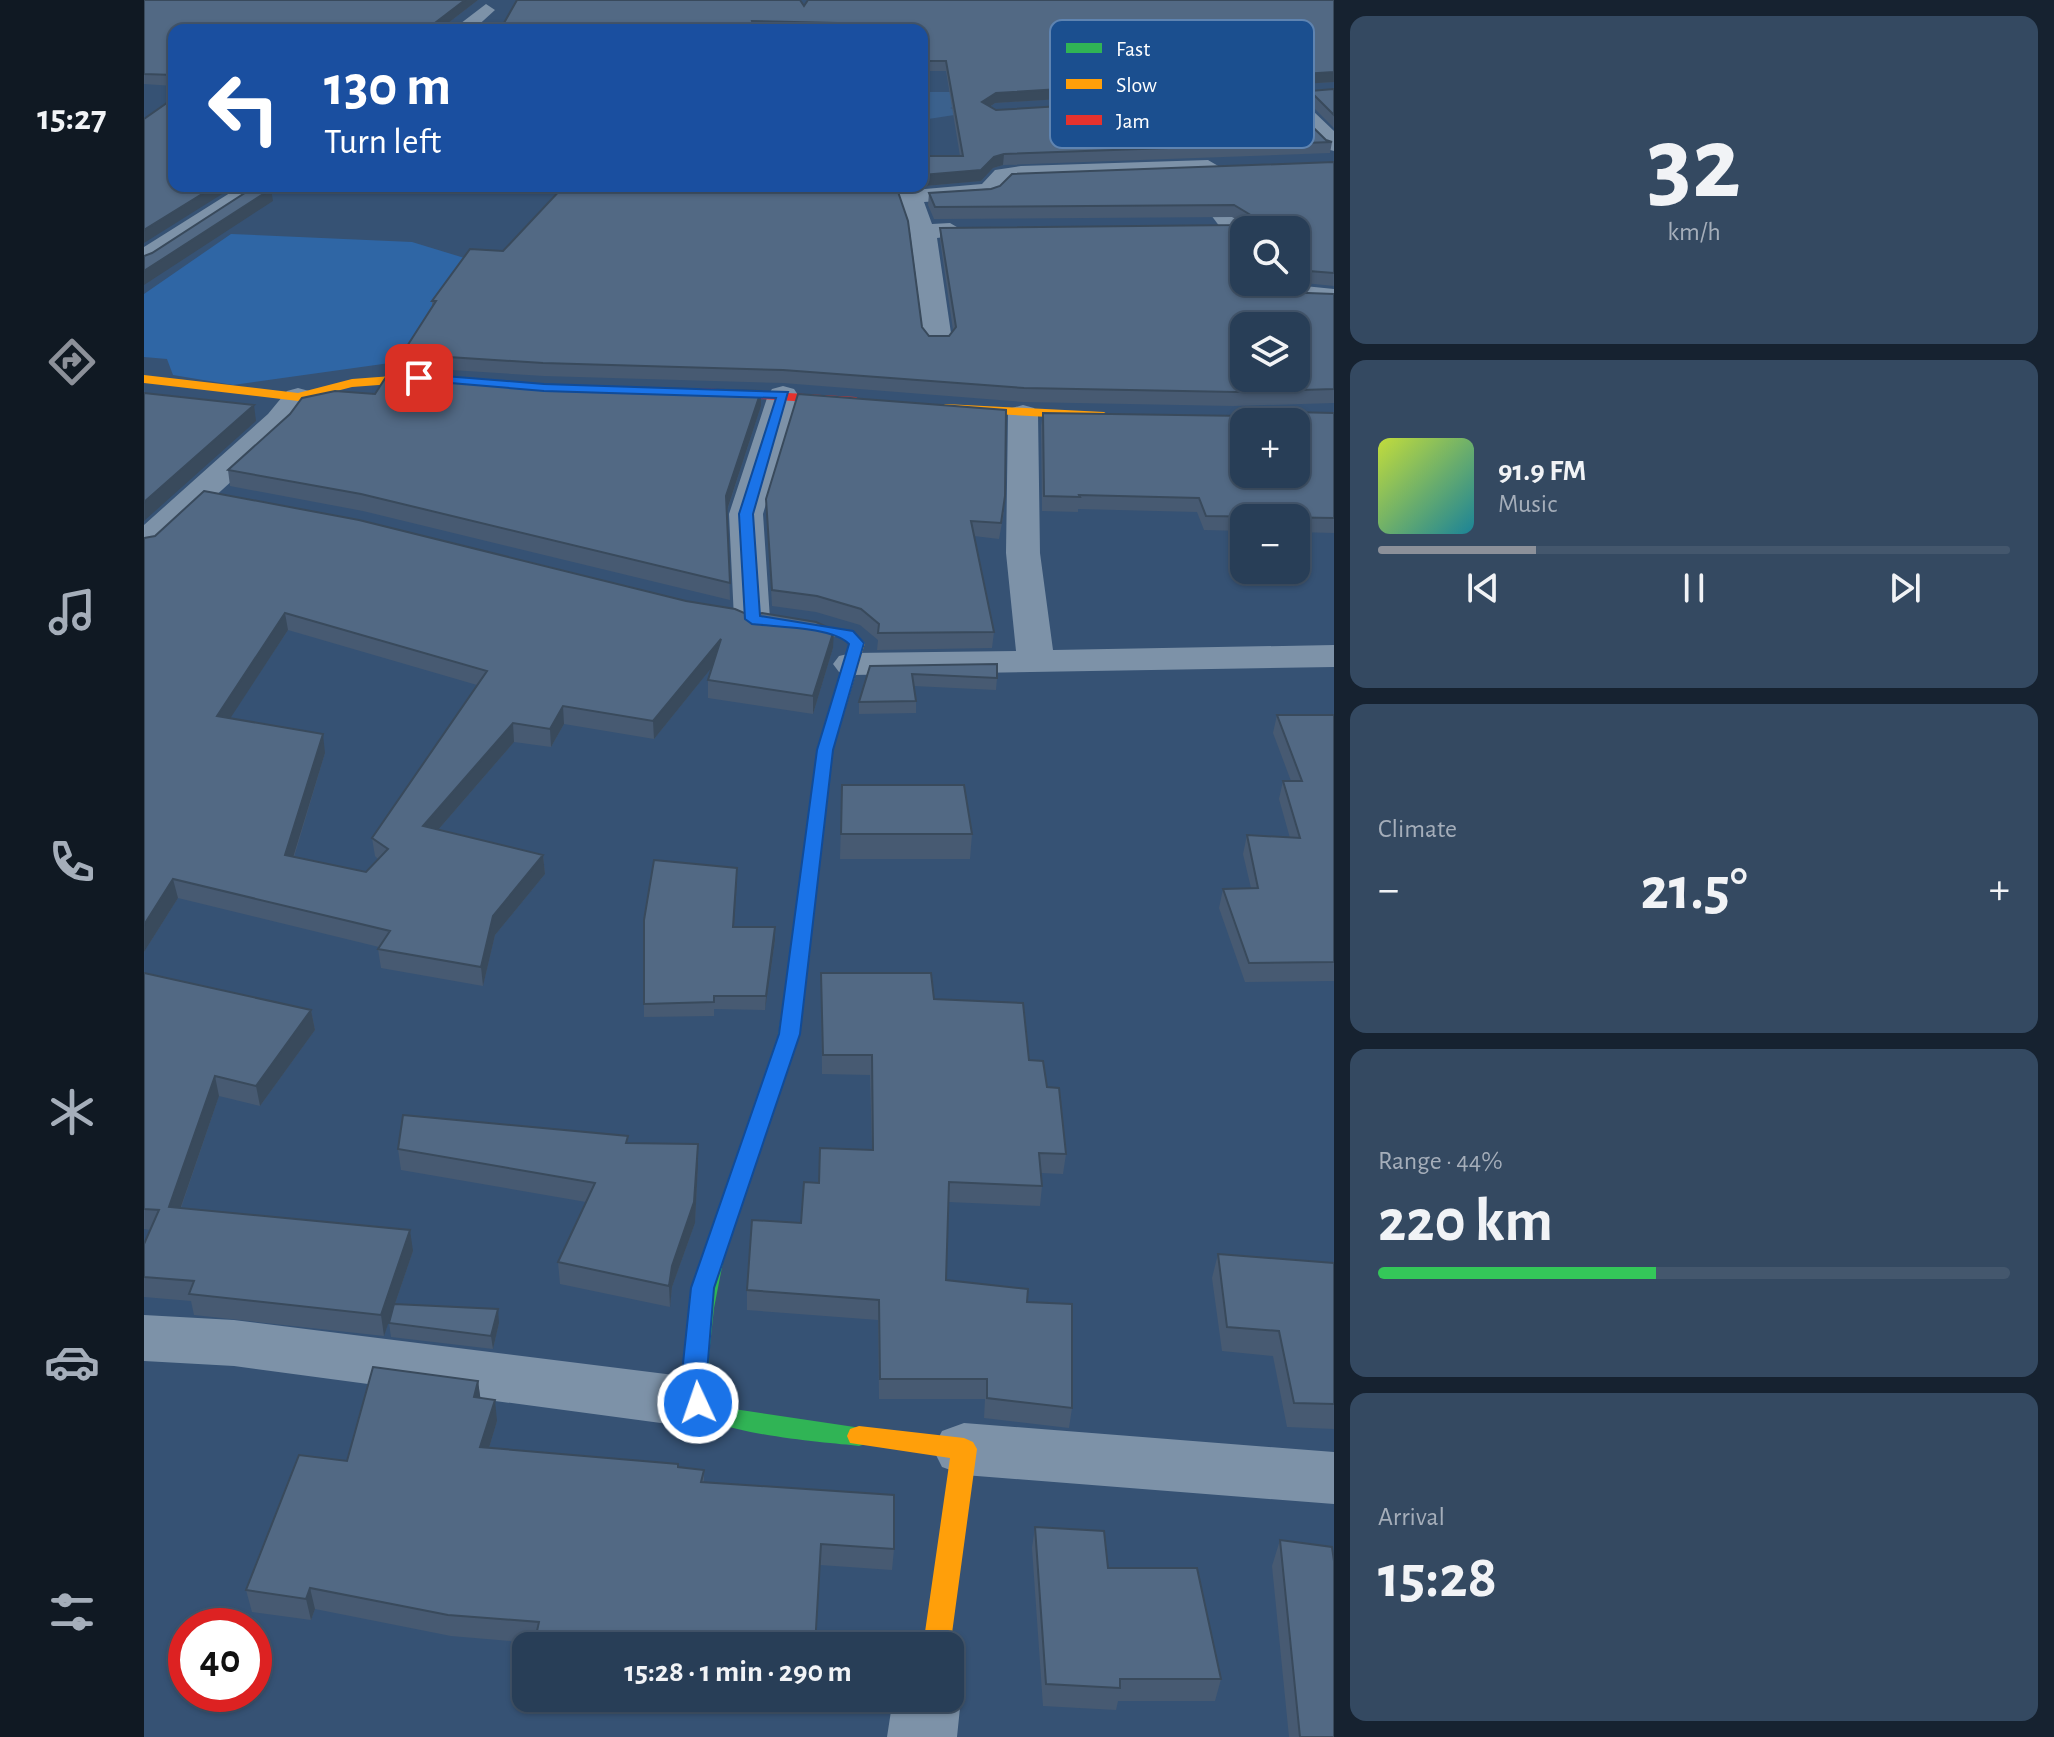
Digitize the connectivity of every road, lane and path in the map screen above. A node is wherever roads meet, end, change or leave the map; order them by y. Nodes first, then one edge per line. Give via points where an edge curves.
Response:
1 (486, 10) dead end
2 (468, 24) edge
3 (1314, 134) edge
4 (1161, 148) edge
5 (1327, 151) edge
6 (1232, 166) edge
7 (1188, 167) junction
8 (248, 192) edge
9 (1230, 223) edge
10 (1202, 227) edge
11 (981, 229) edge
12 (923, 232) junction
13 (1230, 232) edge
14 (144, 258) edge
15 (1290, 296) edge
16 (1334, 297) edge
17 (938, 340) edge
18 (144, 379) edge
19 (466, 382) edge
20 (688, 392) edge
21 (783, 395) junction
22 (298, 397) junction
23 (873, 402) edge
24 (933, 407) edge
25 (1023, 414) junction
26 (1128, 416) edge
27 (144, 543) edge
28 (745, 618) joint
29 (1334, 656) edge
30 (1036, 662) junction
31 (852, 664) junction
32 (144, 1338) edge
33 (698, 1403) junction
34 (964, 1449) junction
35 (1334, 1478) edge
36 (939, 1632) edge
37 (925, 1712) edge
38 (922, 1737) edge

1 - 2 street
3 - 5 street
4 - 7 street
6 - 7 street
7 - 9 street
7 - 12 street via 1021,173 1003,175 989,191 910,196
8 - 14 street
10 - 13 street
11 - 12 street
12 - 17 street
15 - 16 street
18 - 22 street
19 - 22 street via 419,378 352,383
20 - 21 street
21 - 23 street
21 - 28 street via 746,514
22 - 27 street via 215,496
24 - 25 street
25 - 26 street
25 - 30 street via 1023,553
28 - 31 street via 848,634 857,643
29 - 30 street
30 - 31 street
31 - 33 street via 825,750 789,1034 703,1288 695,1373
32 - 33 street via 234,1343
33 - 34 street via 731,1419
34 - 35 street
34 - 36 street
37 - 38 street

